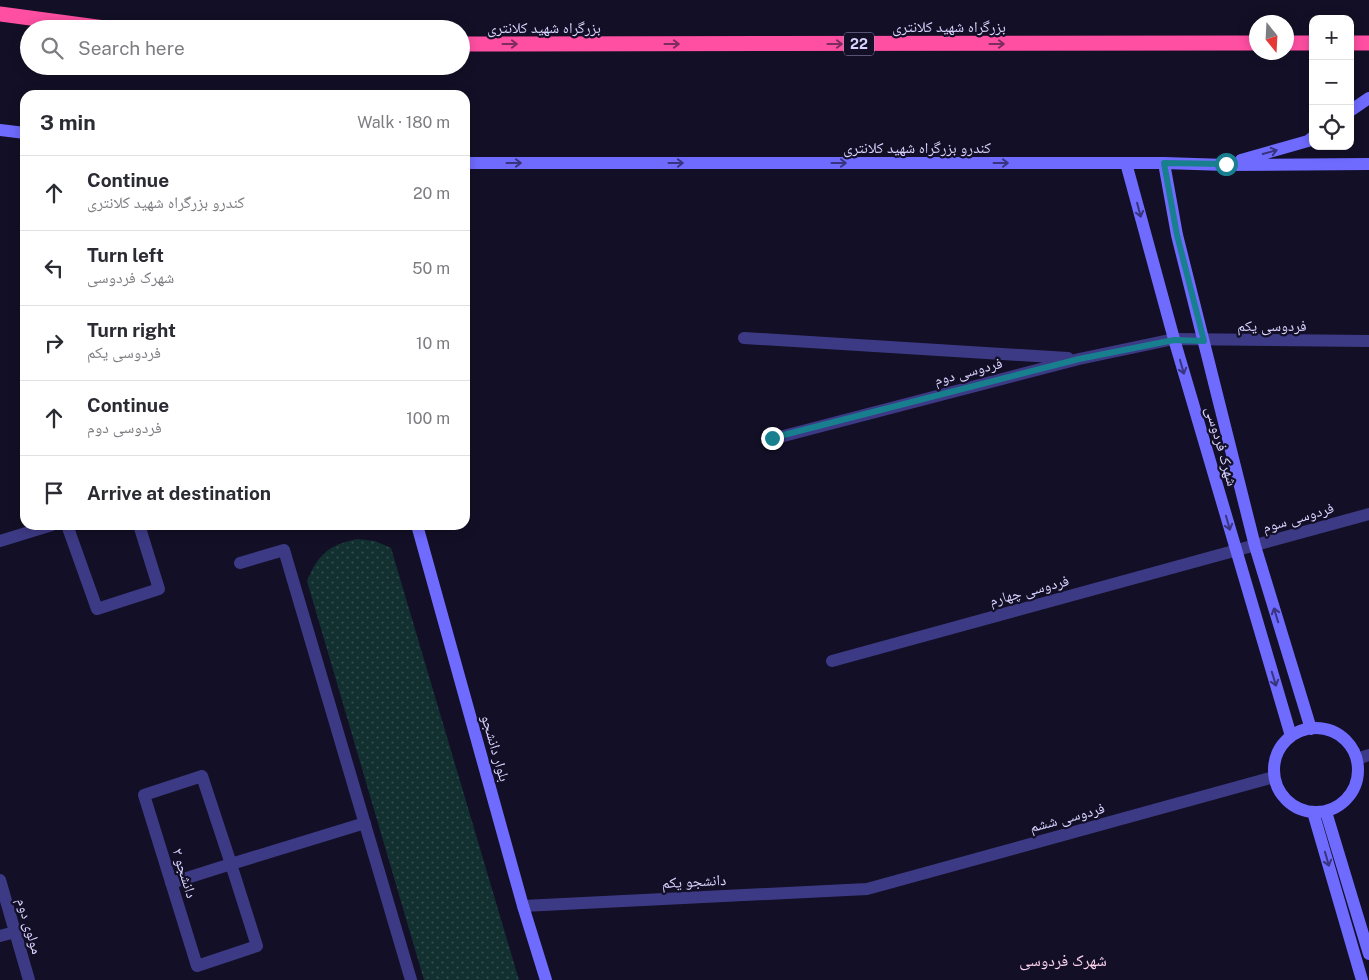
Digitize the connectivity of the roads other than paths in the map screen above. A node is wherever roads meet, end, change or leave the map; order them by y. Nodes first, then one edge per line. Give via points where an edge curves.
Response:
1 (0, 14) edge
2 (45, 20) edge
3 (1309, 43) edge
4 (1354, 43) edge
5 (1369, 43) edge
6 (470, 44) edge
7 (1249, 44) edge
8 (1294, 44) edge
9 (1369, 98) edge
10 (1354, 108) edge
11 (0, 130) edge
12 (20, 132) edge
13 (1309, 140) edge
14 (470, 163) edge
15 (1126, 163) junction
16 (1164, 163) junction
17 (1226, 164) junction
18 (1369, 164) edge
19 (744, 338) dead end
20 (1174, 340) junction
21 (1204, 341) junction
22 (1369, 341) edge
23 (1079, 359) junction
24 (772, 438) dead end
25 (1369, 514) edge
26 (36, 530) edge
27 (69, 530) edge
28 (141, 530) edge
29 (418, 530) edge
30 (0, 541) edge
31 (1255, 546) junction
32 (1236, 551) junction
33 (240, 563) dead end
34 (832, 661) dead end
35 (1311, 729) junction
36 (1291, 736) junction
37 (1363, 757) edge
38 (1274, 777) junction
39 (1313, 812) junction
40 (1326, 812) junction
41 (365, 823) junction
42 (231, 864) junction
43 (0, 880) edge
44 (171, 883) junction
45 (867, 889) joint
46 (523, 906) junction
47 (15, 932) junction
48 (0, 936) edge
49 (1369, 954) edge
50 (29, 980) edge
51 (411, 980) edge
52 (546, 980) edge
53 (1362, 980) edge

1 - 2 highway
3 - 8 highway
4 - 5 highway
6 -> 7 highway, بزرگراه شهید کلانتری / 22
9 - 10 street
11 - 12 street
17 -> 13 street
14 -> 15 street, کندرو بزرگراه شهید کلانتری
15 - 16 street, کندرو بزرگراه شهید کلانتری
15 -> 20 street, شهرک فردوسی
16 - 17 street, کندرو بزرگراه شهید کلانتری
16 - 21 street, شهرک فردوسی via 1177,235
17 - 18 street, کندرو بزرگراه شهید کلانتری
19 - 23 street
20 - 21 street, فردوسی یکم
20 - 23 street, فردوسی دوم
20 -> 32 street, شهرک فردوسی
21 - 22 street, فردوسی یکم
21 - 31 street, شهرک فردوسی
23 - 24 street, فردوسی دوم
25 - 31 street, فردوسی سوم
26 - 30 street
27 - 28 street via 97,609 159,589
29 - 46 street, بلوار دانشجو
31 - 32 street, فردوسی سوم
35 -> 31 street, شهرک فردوسی
32 - 34 street, فردوسی چهارم
32 -> 36 street, شهرک فردوسی
33 - 41 street via 284,550
35 - 36 street
35 - 37 street via 1330,730
36 - 38 street via 1277,755
37 - 40 street via 1356,786 1349,797
38 - 39 street via 1278,788 1292,805
38 - 45 street, فردوسی ششم
39 - 40 street
39 -> 53 street
40 - 49 street
41 - 42 street
41 - 51 street
42 - 44 street
42 - 44 street, ۲ دانشجو via 257,946 197,966
42 - 44 street, ۲ دانشجو via 202,776 194,778 144,795
43 - 47 street, مولوی دوم
45 - 46 street, دانشجو یکم
46 - 52 street, بلوار دانشجو
47 - 48 street
47 - 50 street, مولوی دوم

